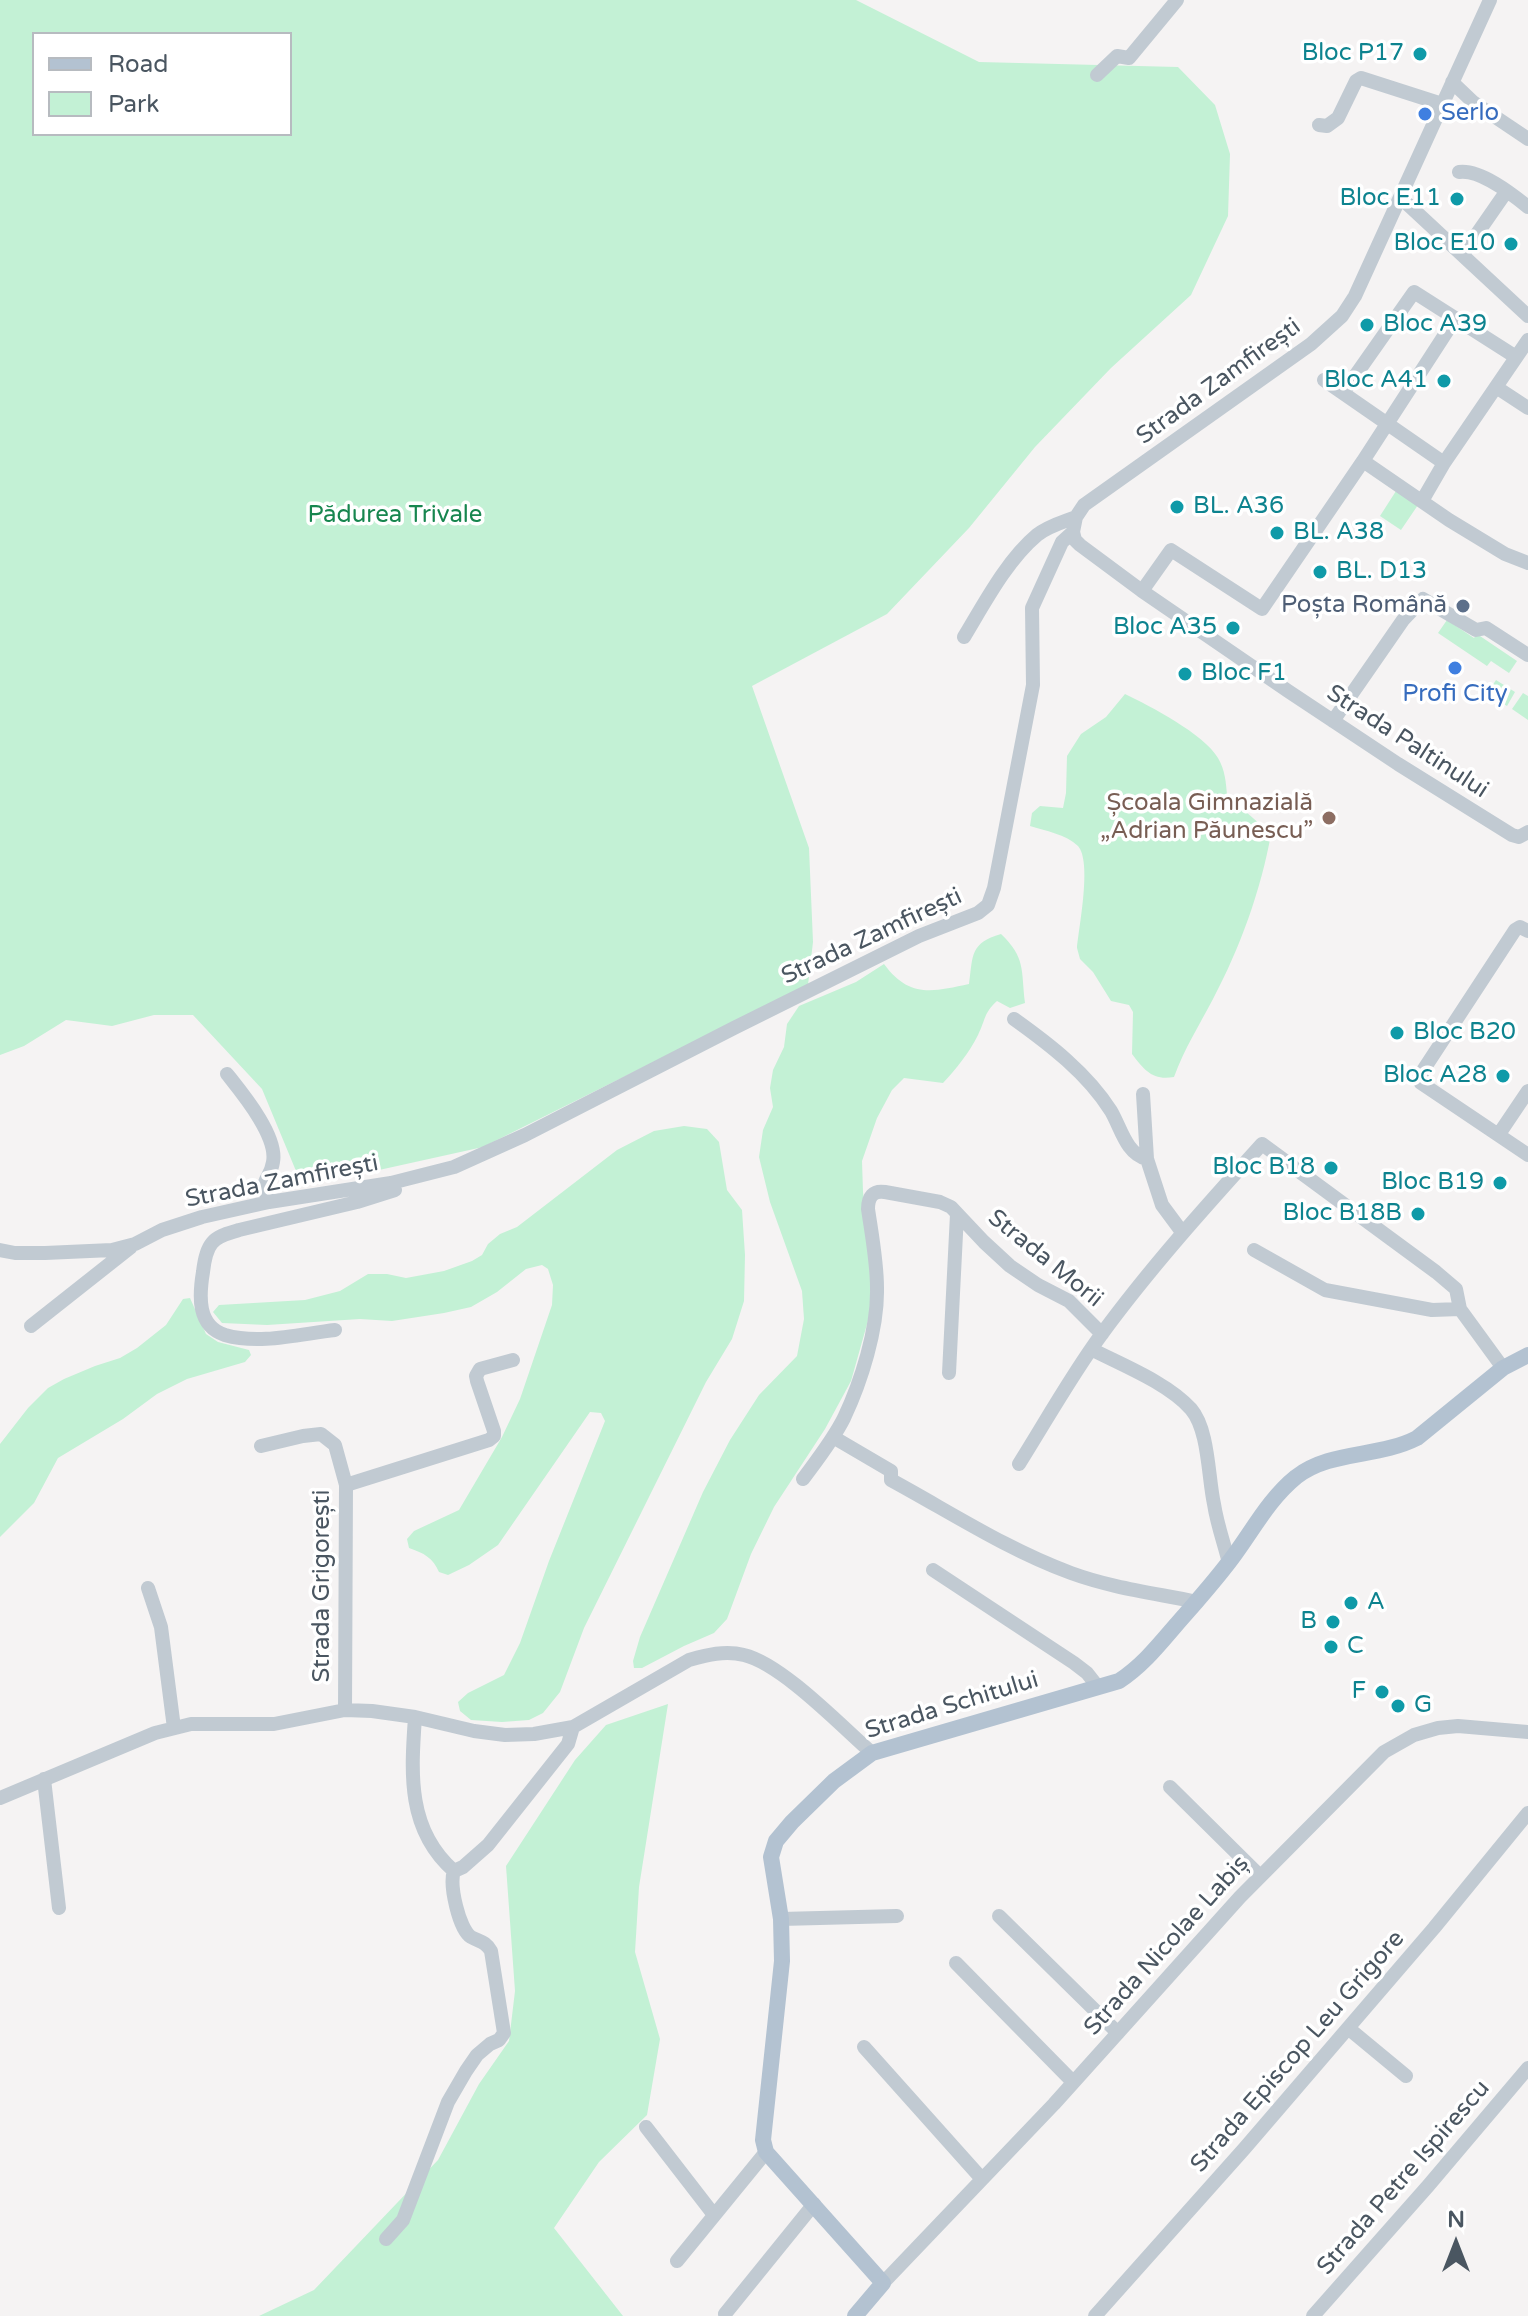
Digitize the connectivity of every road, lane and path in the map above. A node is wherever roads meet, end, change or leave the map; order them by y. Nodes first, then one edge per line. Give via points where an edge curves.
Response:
1 (1177, 0) edge
2 (1490, 0) edge
3 (1097, 75) dead end
4 (1452, 82) junction
5 (1442, 104) junction
6 (1319, 125) dead end
7 (1528, 139) edge
8 (1459, 172) dead end
9 (1506, 192) junction
10 (1401, 198) junction
11 (1528, 207) edge
12 (1463, 254) junction
13 (1528, 316) edge
14 (1455, 319) junction
15 (1528, 340) edge
16 (1516, 357) junction
17 (1324, 380) dead end
18 (1496, 387) junction
19 (1343, 393) junction
20 (1528, 408) edge
21 (1387, 422) junction
22 (1363, 461) junction
23 (1444, 463) junction
24 (1422, 501) junction
25 (1076, 517) junction
26 (1073, 532) junction
27 (1528, 563) edge
28 (1142, 591) junction
29 (964, 637) dead end
30 (1528, 655) edge
31 (1333, 721) junction
32 (1528, 832) edge
33 (1528, 931) edge
34 (1014, 1019) dead end
35 (227, 1074) dead end
36 (1528, 1091) edge
37 (1143, 1094) dead end
38 (1499, 1134) junction
39 (1528, 1155) edge
40 (1147, 1159) junction
41 (413, 1178) junction
42 (269, 1202) junction
43 (957, 1214) junction
44 (1182, 1232) junction
45 (135, 1244) junction
46 (0, 1250) edge
47 (1254, 1250) dead end
48 (1460, 1309) junction
49 (31, 1326) dead end
50 (335, 1330) dead end
51 (1102, 1334) junction
52 (1091, 1349) junction
53 (1528, 1355) edge
54 (513, 1360) dead end
55 (1503, 1368) junction
56 (949, 1373) dead end
57 (833, 1437) junction
58 (261, 1446) dead end
59 (1019, 1464) dead end
60 (803, 1479) dead end
61 (346, 1485) junction
62 (1229, 1563) junction
63 (933, 1570) dead end
64 (148, 1588) dead end
65 (1197, 1602) junction
66 (1098, 1687) junction
67 (345, 1710) junction
68 (415, 1717) junction
69 (573, 1727) junction
70 (174, 1728) junction
71 (1528, 1732) edge
72 (872, 1753) junction
73 (44, 1779) junction
74 (1170, 1787) dead end
75 (0, 1798) edge
76 (1528, 1813) edge
77 (454, 1871) junction
78 (1260, 1876) junction
79 (59, 1908) dead end
80 (897, 1916) dead end
81 (999, 1916) dead end
82 (781, 1919) junction
83 (956, 1963) dead end
84 (1348, 2028) junction
85 (1118, 2033) junction
86 (864, 2047) dead end
87 (1528, 2068) edge
88 (1406, 2076) dead end
89 (1073, 2082) junction
90 (646, 2127) dead end
91 (766, 2152) junction
92 (982, 2179) junction
93 (814, 2204) junction
94 (714, 2215) junction
95 (386, 2239) dead end
96 (677, 2261) dead end
97 (883, 2283) junction
98 (725, 2314) dead end
99 (855, 2316) edge
100 (1095, 2316) edge
101 (1313, 2316) edge

1 - 3 street via 1129,58 1117,56
2 - 4 street, Strada Zamfirești
4 - 5 street, Strada Zamfirești
4 - 7 street
5 - 6 street via 1361,78 1338,118
5 - 10 street, Strada Zamfirești
8 - 9 street via 1477,174
9 - 11 street
9 - 12 street
10 - 12 street
10 - 25 street, Strada Zamfirești via 1355,296 1328,331 1084,505
12 - 13 street
14 - 16 street
14 - 19 street via 1414,292
14 - 21 street
15 - 16 street
16 - 18 street
17 - 19 street
18 - 20 street
18 - 23 street
19 - 21 street
21 - 22 street
21 - 23 street
22 - 24 street
22 - 28 street via 1262,609 1171,550
23 - 24 street
24 - 27 street
25 - 26 street, Strada Zamfirești
25 - 29 street via 1049,527 1022,550
26 - 28 street, Strada Paltinului via 1080,545
26 - 41 street, Strada Zamfirești via 1062,542 1032,608 1033,685 988,905 525,1135 454,1167
28 - 31 street, Strada Paltinului
30 - 31 street via 1486,628 1476,630 1423,599
31 - 32 street, Strada Paltinului via 1512,835
33 - 38 street via 1515,930 1422,1072 1421,1083
34 - 40 street via 1049,1044 1097,1091 1130,1149
35 - 42 street via 268,1137 273,1164 264,1191
36 - 38 street
37 - 40 street
38 - 39 street
40 - 44 street via 1162,1205
41 - 42 street, Strada Zamfirești
41 - 50 street via 396,1190 239,1230 211,1244 200,1293 202,1314 210,1327 223,1334 267,1339
42 - 45 street, Strada Zamfirești via 202,1217
43 - 51 street, Strada Morii via 1010,1266 1069,1301
43 - 56 street
43 - 57 street, Strada Morii via 940,1202 879,1191 868,1201 876,1261 875,1315 857,1384
44 - 48 street via 1262,1144 1436,1272 1456,1289
44 - 51 street
45 - 46 street, Strada Zamfirești via 112,1250
45 - 49 street
47 - 48 street via 1325,1290 1432,1310
48 - 55 street
51 - 52 street
52 - 59 street
52 - 62 street, Strada Morii via 1152,1381 1192,1410 1201,1426
53 - 55 main road, Strada Schitului
54 - 61 street via 477,1372 494,1431 489,1440
55 - 62 main road, Strada Schitului via 1417,1438 1381,1452 1317,1464 1298,1476 1279,1492
57 - 60 street
57 - 65 street via 891,1471 891,1480 1033,1556 1138,1592
58 - 61 street, Strada Grigorești via 321,1434 335,1445
61 - 67 street, Strada Grigorești
62 - 65 main road, Strada Schitului
63 - 66 street via 1074,1663
64 - 70 street via 161,1627
65 - 66 main road, Strada Schitului via 1138,1668
66 - 72 main road, Strada Schitului
67 - 68 street, Strada Grigorești
67 - 70 street, Strada Grigorești via 274,1724
68 - 69 street, Strada Grigorești via 505,1735
68 - 77 street via 420,1824 441,1860
69 - 72 street, Strada Grigorești via 689,1660 727,1653 764,1663 785,1677
69 - 77 street via 548,1772 488,1845
70 - 73 street, Strada Grigorești
71 - 78 street, Strada Nicolae Labiș via 1458,1726 1400,1741
72 - 82 main road, Strada Schitului via 834,1781 772,1848
73 - 75 street, Strada Grigorești
73 - 79 street
74 - 78 street
76 - 84 street, Strada Episcop Leu Grigore
77 - 95 street via 453,1894 464,1929 491,1951 504,2033 477,2055 460,2081 403,2220
78 - 85 street, Strada Nicolae Labiș
80 - 82 street
81 - 85 street
82 - 91 main road, Strada Schitului
83 - 89 street
84 - 88 street
84 - 100 street, Strada Episcop Leu Grigore
85 - 89 street, Strada Nicolae Labiș
86 - 92 street
87 - 101 street, Strada Petre Ispirescu
89 - 92 street, Strada Nicolae Labiș
90 - 94 street
91 - 93 main road
91 - 94 street
92 - 97 street, Strada Nicolae Labiș
93 - 97 main road
93 - 98 street
94 - 96 street
97 - 99 main road

